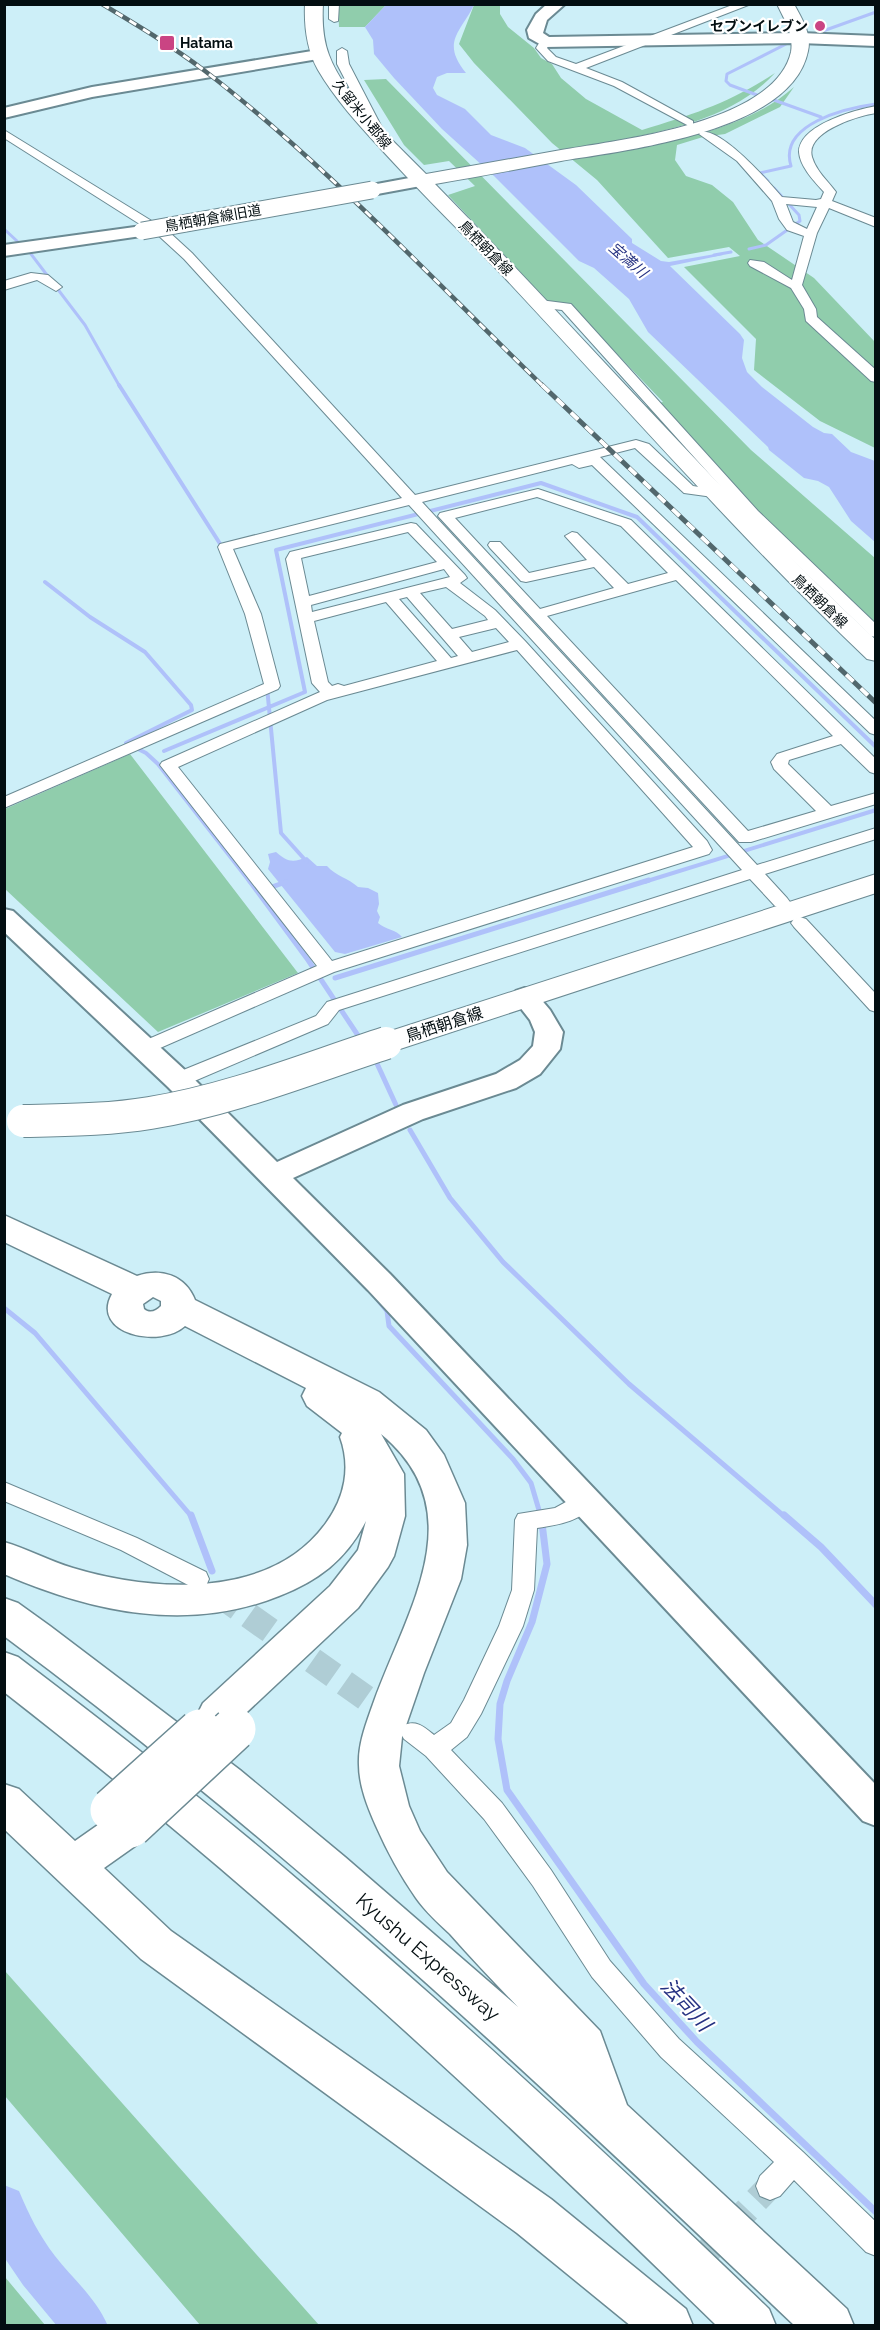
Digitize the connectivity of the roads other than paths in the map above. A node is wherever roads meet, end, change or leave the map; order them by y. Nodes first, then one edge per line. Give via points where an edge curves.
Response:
1 (334, 4) edge
2 (558, 4) edge
3 (746, 4) edge
4 (785, 4) edge
5 (303, 5) edge
6 (314, 5) edge
7 (334, 19) dead end
8 (800, 38) junction
9 (876, 41) edge
10 (644, 42) junction
11 (550, 43) junction
12 (342, 51) dead end
13 (318, 55) junction
14 (576, 68) junction
15 (876, 109) edge
16 (4, 112) edge
17 (689, 123) dead end
18 (4, 133) edge
19 (705, 134) dead end
20 (385, 143) junction
21 (420, 181) junction
22 (778, 200) junction
23 (824, 202) junction
24 (876, 223) edge
25 (811, 233) junction
26 (4, 251) edge
27 (754, 263) dead end
28 (796, 285) junction
29 (4, 286) edge
30 (56, 287) dead end
31 (540, 304) junction
32 (876, 378) edge
33 (533, 472) junction
34 (713, 494) junction
35 (411, 501) junction
36 (428, 502) dead end
37 (572, 536) dead end
38 (495, 545) dead end
39 (596, 562) junction
40 (496, 569) junction
41 (452, 574) junction
42 (478, 574) junction
43 (678, 575) junction
44 (624, 590) junction
45 (410, 591) junction
46 (389, 597) junction
47 (303, 602) junction
48 (537, 614) junction
49 (307, 618) junction
50 (499, 622) junction
51 (876, 633) edge
52 (449, 635) junction
53 (520, 644) junction
54 (876, 654) edge
55 (468, 657) junction
56 (447, 663) junction
57 (330, 694) junction
58 (876, 730) edge
59 (844, 738) junction
60 (876, 770) edge
61 (876, 798) edge
62 (4, 803) edge
63 (828, 813) junction
64 (876, 824) edge
65 (876, 833) edge
66 (749, 868) junction
67 (876, 883) edge
68 (781, 902) dead end
69 (4, 917) edge
70 (800, 923) dead end
71 (328, 968) junction
72 (525, 997) junction
73 (876, 1006) edge
74 (144, 1048) junction
75 (178, 1080) junction
76 (14, 1121) edge
77 (273, 1175) junction
78 (4, 1227) edge
79 (4, 1243) edge
80 (130, 1296) junction
81 (172, 1314) junction
82 (321, 1378) junction
83 (354, 1420) junction
84 (4, 1491) edge
85 (584, 1501) junction
86 (4, 1557) edge
87 (198, 1579) tunnel mouth
88 (4, 1614) edge
89 (4, 1669) edge
90 (226, 1722) junction
91 (412, 1732) tunnel mouth
92 (434, 1749) junction
93 (4, 1802) edge
94 (876, 1810) edge
95 (74, 1866) junction
96 (609, 2119) junction
97 (794, 2161) junction
98 (770, 2186) tunnel mouth
99 (876, 2242) edge
100 (649, 2324) edge
101 (752, 2325) edge
102 (830, 2325) edge

1 - 7 street
2 - 11 street via 536,22 535,34
3 - 10 street
4 - 8 main road
5 - 6 street
6 - 13 main road, 久留米小郡線
8 - 9 street
8 - 10 street
8 - 21 main road via 801,54 786,80 751,105 692,130
10 - 11 street
10 - 14 street
11 - 14 street via 541,48 547,56
12 - 20 street via 343,64
13 - 16 street via 92,92
13 - 20 main road, 久留米小郡線 via 339,89
14 - 17 street via 641,95
15 - 23 street via 843,118 808,142 805,150 810,165 830,192
18 - 35 street via 164,234
19 - 22 street via 741,159
20 - 21 main road, 久留米小郡線
21 - 26 street, 鳥栖朝倉線旧道, bridge via 142,231
21 - 31 main road, 鳥栖朝倉線
22 - 23 street
22 - 25 street via 788,225 798,232
23 - 24 street
23 - 25 street
25 - 28 street
27 - 28 street
28 - 32 street via 812,318
29 - 30 street via 37,276
31 - 34 main road, 鳥栖朝倉線
31 - 51 street via 566,307 753,514
33 - 34 street via 636,444 689,490
33 - 35 street
33 - 36 street
33 - 58 street via 595,460
34 - 54 main road, 鳥栖朝倉線
35 - 42 street
35 - 62 street via 225,547 253,614 272,686
37 - 39 street
38 - 39 street via 526,578
39 - 44 street
40 - 42 street
40 - 43 street via 445,516 538,493 626,523
40 - 48 street
41 - 42 street
41 - 45 street
41 - 47 street
41 - 47 street via 415,529 405,526 300,553 293,559
41 - 50 street
42 - 66 street
43 - 44 street
43 - 59 street
44 - 48 street
45 - 46 street
45 - 52 street
46 - 49 street
46 - 56 street
47 - 49 street
48 - 63 street via 745,838
49 - 57 street via 320,683
50 - 52 street
50 - 53 street
52 - 55 street
53 - 55 street
53 - 71 street via 703,850
55 - 56 street
56 - 57 street
57 - 71 street via 168,765
59 - 60 street
59 - 63 street via 778,762
61 - 63 street
64 - 66 street
65 - 66 street
66 - 68 street
66 - 75 street via 333,1006 322,1020
67 - 72 main road, 鳥栖朝倉線
69 - 74 street
70 - 73 street
71 - 74 street
72 - 76 main road, 鳥栖朝倉線, bridge via 238,1091 167,1110 97,1119
72 - 77 street via 549,1032 546,1049 530,1067 506,1080 413,1112
74 - 75 street
75 - 77 street
77 - 85 street
78 - 80 highway
79 - 80 highway
80 - 81 highway via 127,1315 139,1323 156,1325
81 - 82 highway
81 - 83 highway via 188,1328 306,1386
82 - 90 highway via 362,1411 397,1454 410,1513 396,1560 359,1612
82 - 96 highway via 366,1402 413,1440 431,1465 446,1503 448,1545 442,1579 382,1737 379,1766 388,1806 405,1844 432,1886 584,2046
83 - 86 highway via 366,1465 357,1501 339,1536 310,1565 275,1582 237,1595 194,1602 142,1599 89,1590
83 - 90 highway via 386,1474 386,1516 375,1556 344,1597
84 - 87 street via 129,1544
85 - 92 street via 559,1516 526,1520 523,1590 511,1626 459,1730
85 - 94 street
88 - 96 highway, Kyushu Expressway via 255,1807 453,1976
89 - 101 highway via 220,1839 410,2004 626,2202
90 - 95 highway, bridge
91 - 92 street
92 - 97 street via 494,1811 601,1970 670,2048
93 - 95 highway
95 - 100 highway via 156,1945 534,2216
96 - 102 highway, Kyushu Expressway
97 - 98 street
97 - 99 street

